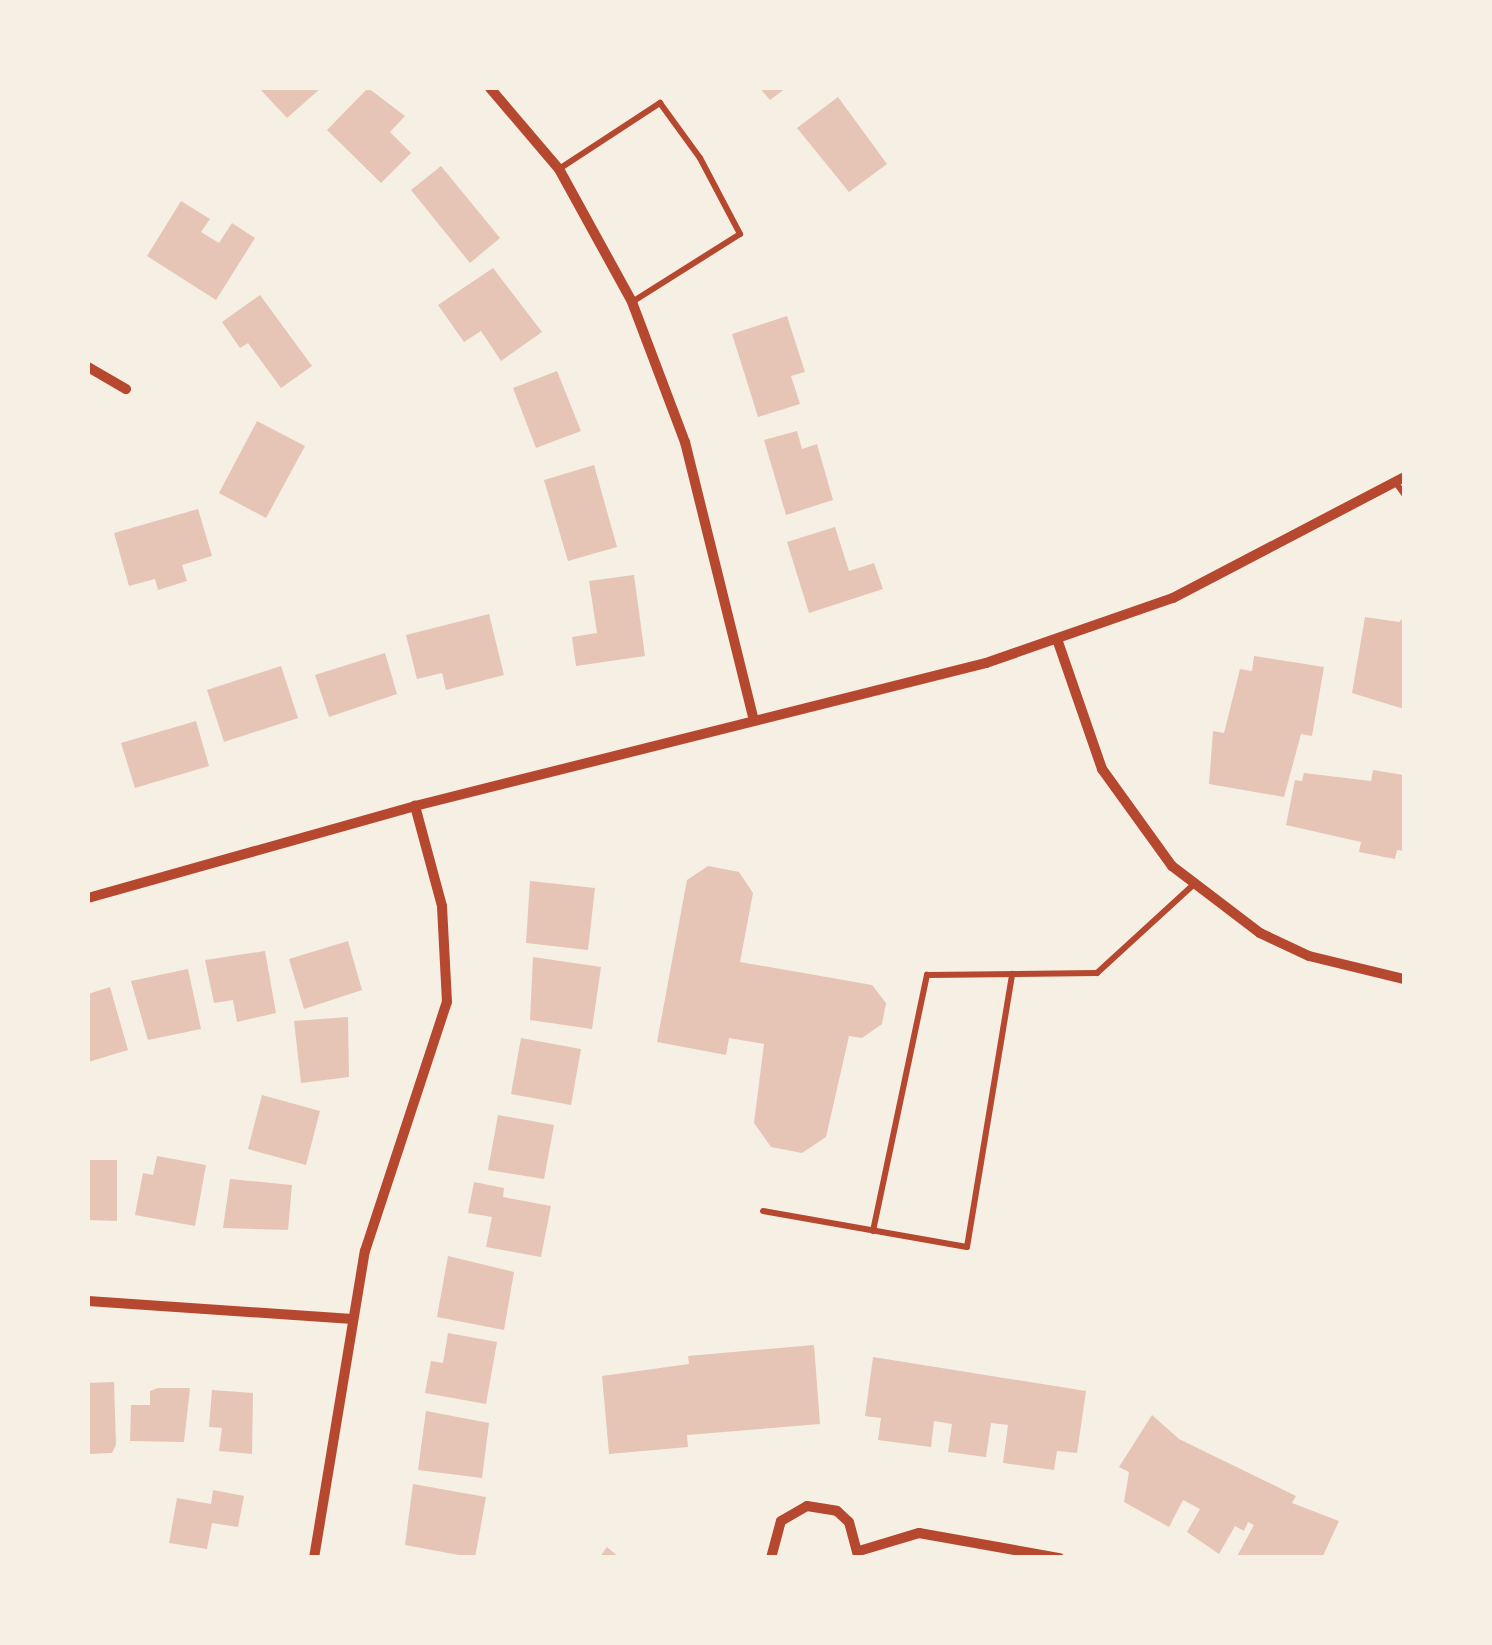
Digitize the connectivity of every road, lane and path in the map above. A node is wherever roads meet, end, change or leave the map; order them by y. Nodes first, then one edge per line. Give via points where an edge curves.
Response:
1 (490, 88) edge
2 (559, 169) junction
3 (632, 302) junction
4 (88, 367) edge
5 (126, 389) dead end
6 (1400, 480) edge
7 (1404, 494) edge
8 (1056, 639) junction
9 (754, 720) junction
10 (415, 806) junction
11 (1193, 885) junction
12 (88, 898) edge
13 (1012, 974) junction
14 (1404, 979) edge
15 (763, 1212) dead end
16 (873, 1231) junction
17 (88, 1301) edge
18 (352, 1319) junction
19 (858, 1554) edge
20 (314, 1558) edge
21 (771, 1558) edge
22 (1060, 1558) edge

1 - 2 street
2 - 3 street
2 - 3 lane via 660,103 700,158 740,234
3 - 9 street via 686,442
4 - 5 street
6 - 7 lane
6 - 8 street via 1251,563
8 - 9 street
8 - 11 street via 1112,786 1142,833
9 - 10 street
10 - 12 street
10 - 18 street via 442,906 447,1002 376,1212
11 - 13 lane via 1097,973
11 - 14 street via 1260,933 1309,956
13 - 16 lane via 927,976
13 - 16 lane via 967,1247
15 - 16 lane
17 - 18 street
18 - 20 street
19 - 21 street via 850,1522 838,1512 808,1506 781,1521
19 - 22 street via 919,1533

